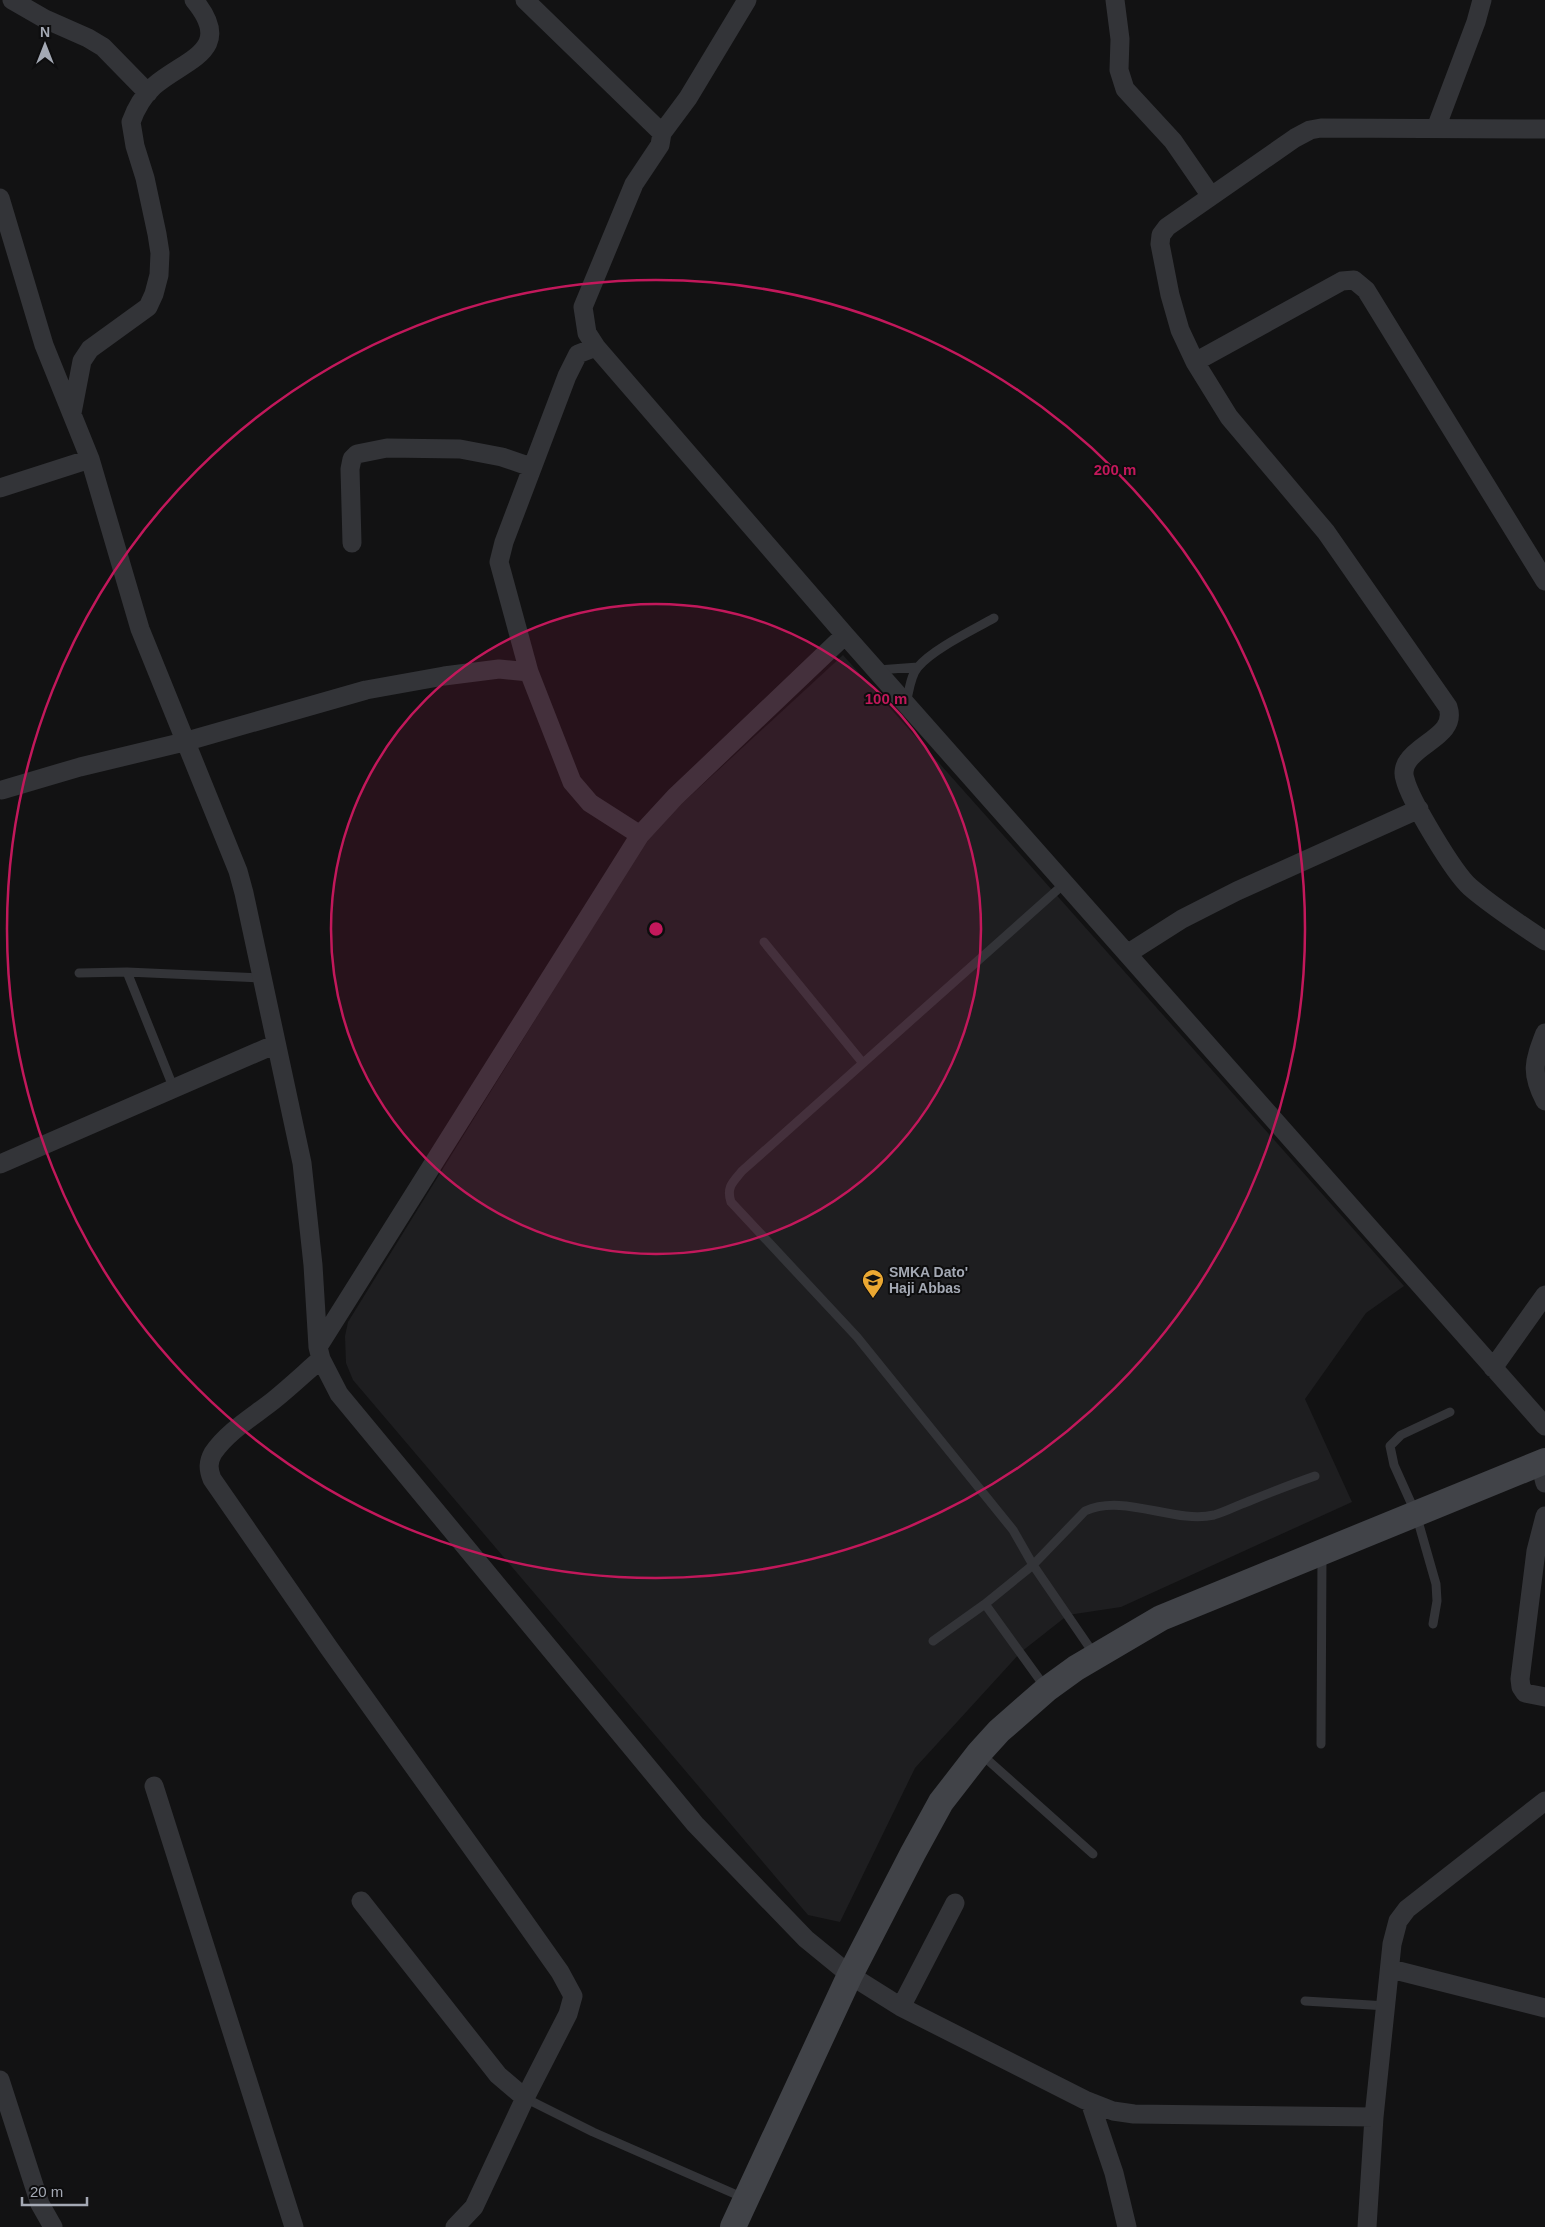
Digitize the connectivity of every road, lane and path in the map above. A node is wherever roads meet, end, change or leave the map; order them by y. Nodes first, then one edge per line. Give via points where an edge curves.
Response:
1 (12, 0) edge
2 (194, 0) edge
3 (525, 0) edge
4 (747, 0) edge
5 (1115, 0) edge
6 (1482, 0) edge
7 (148, 92) junction
8 (1436, 128) junction
9 (1545, 130) edge
10 (662, 133) junction
11 (1211, 196) junction
12 (0, 198) edge
13 (596, 347) junction
14 (1195, 362) junction
15 (72, 413) junction
16 (90, 459) junction
17 (532, 467) junction
18 (0, 488) edge
19 (352, 543) dead end
20 (1545, 581) edge
21 (994, 618) dead end
22 (845, 635) junction
23 (918, 667) junction
24 (876, 670) junction
25 (529, 672) junction
26 (906, 704) junction
27 (184, 742) junction
28 (2, 790) dead end
29 (1419, 809) junction
30 (640, 835) junction
31 (1065, 883) junction
32 (1545, 941) edge
33 (764, 942) dead end
34 (1127, 954) junction
35 (127, 972) junction
36 (79, 973) dead end
37 (264, 978) junction
38 (1545, 1034) edge
39 (276, 1044) junction
40 (862, 1062) junction
41 (174, 1089) junction
42 (1545, 1101) edge
43 (0, 1164) edge
44 (1545, 1295) edge
45 (320, 1353) junction
46 (1494, 1368) junction
47 (1450, 1412) dead end
48 (1545, 1426) edge
49 (1543, 1469) edge
50 (1315, 1476) dead end
51 (1416, 1514) junction
52 (1545, 1516) edge
53 (1322, 1553) junction
54 (1033, 1565) junction
55 (985, 1604) junction
56 (1433, 1624) dead end
57 (933, 1641) dead end
58 (1095, 1656) junction
59 (1047, 1690) junction
60 (1545, 1697) edge
61 (1321, 1744) dead end
62 (979, 1753) junction
63 (154, 1786) dead end
64 (1545, 1801) edge
65 (1093, 1854) dead end
66 (361, 1900) dead end
67 (955, 1903) dead end
68 (1391, 1969) junction
69 (850, 1975) junction
70 (1305, 2001) dead end
71 (1387, 2006) junction
72 (901, 2007) junction
73 (1545, 2008) edge
74 (0, 2080) edge
75 (525, 2098) junction
76 (1090, 2102) junction
77 (1374, 2117) junction
78 (744, 2198) junction
79 (53, 2227) edge
80 (294, 2227) edge
81 (455, 2227) edge
82 (733, 2227) edge
83 (1127, 2227) edge
84 (1367, 2227) edge

1 - 7 street via 103,47
2 - 7 street via 207,18 209,28 204,52
3 - 10 street
4 - 10 street via 688,98
5 - 11 street via 1120,39 1119,70 1125,89 1173,141
6 - 8 street
7 - 15 street via 131,122 157,234 160,275 148,307 90,349 82,361
8 - 9 street
8 - 11 street via 1310,130
10 - 13 street via 660,145 634,184 583,307 586,333
11 - 14 street via 1167,227 1161,235 1160,244 1180,330
12 - 15 street via 44,344
13 - 17 street via 583,351 575,360
13 - 22 street
14 - 20 street via 1342,281 1354,280 1366,290
14 - 29 street via 1229,417 1326,532 1448,707 1451,715 1442,732 1414,754 1404,769 1404,778
15 - 16 street
16 - 18 street
16 - 27 street via 140,629
17 - 19 street via 460,449 387,448 357,454 350,469
17 - 25 street via 499,562
21 - 23 lane via 938,651
22 - 24 street
22 - 30 street via 675,797
23 - 24 lane
23 - 26 lane
24 - 26 street
25 - 27 street via 500,669 366,690
25 - 30 street via 572,782 590,803
26 - 31 street
27 - 28 street
27 - 37 street via 238,872
29 - 32 street via 1470,887
29 - 34 street via 1237,891 1182,919
30 - 45 street
31 - 34 street
31 - 40 lane
33 - 40 lane
34 - 46 street
35 - 36 lane
35 - 37 lane
35 - 41 lane
37 - 39 street
38 - 42 street via 1534,1061 1538,1087
39 - 41 street
39 - 45 street via 302,1162
40 - 54 lane via 742,1171 730,1185 728,1193 732,1202 857,1337 1013,1530
41 - 43 street
44 - 46 street
45 - 69 street via 339,1394 695,1824 806,1939
45 - 75 street via 275,1399 230,1434 213,1453 208,1470 329,1648 440,1800 570,1988 573,1996 568,2014
46 - 48 street
47 - 51 lane via 1401,1435 1390,1446 1394,1465
49 - 51 street
50 - 54 lane via 1214,1515 1108,1506 1093,1508 1085,1512
51 - 53 street
51 - 56 lane via 1436,1584
52 - 60 street via 1536,1551 1520,1679 1525,1693
53 - 58 street via 1161,1618
53 - 61 lane
54 - 55 lane
54 - 58 lane
55 - 57 lane
55 - 59 lane
58 - 59 street
59 - 62 street via 999,1731
62 - 65 lane
62 - 69 street via 940,1802
63 - 80 street
64 - 68 street via 1407,1909 1394,1932
66 - 75 street via 498,2075
67 - 72 street
68 - 71 street
68 - 73 street
69 - 72 street
69 - 78 street
70 - 71 lane
71 - 77 street
72 - 76 street
74 - 79 street via 40,2204
75 - 78 lane via 593,2132
75 - 81 street via 474,2208
76 - 77 street via 1134,2114
76 - 83 street via 1114,2173
77 - 84 street
78 - 82 street

